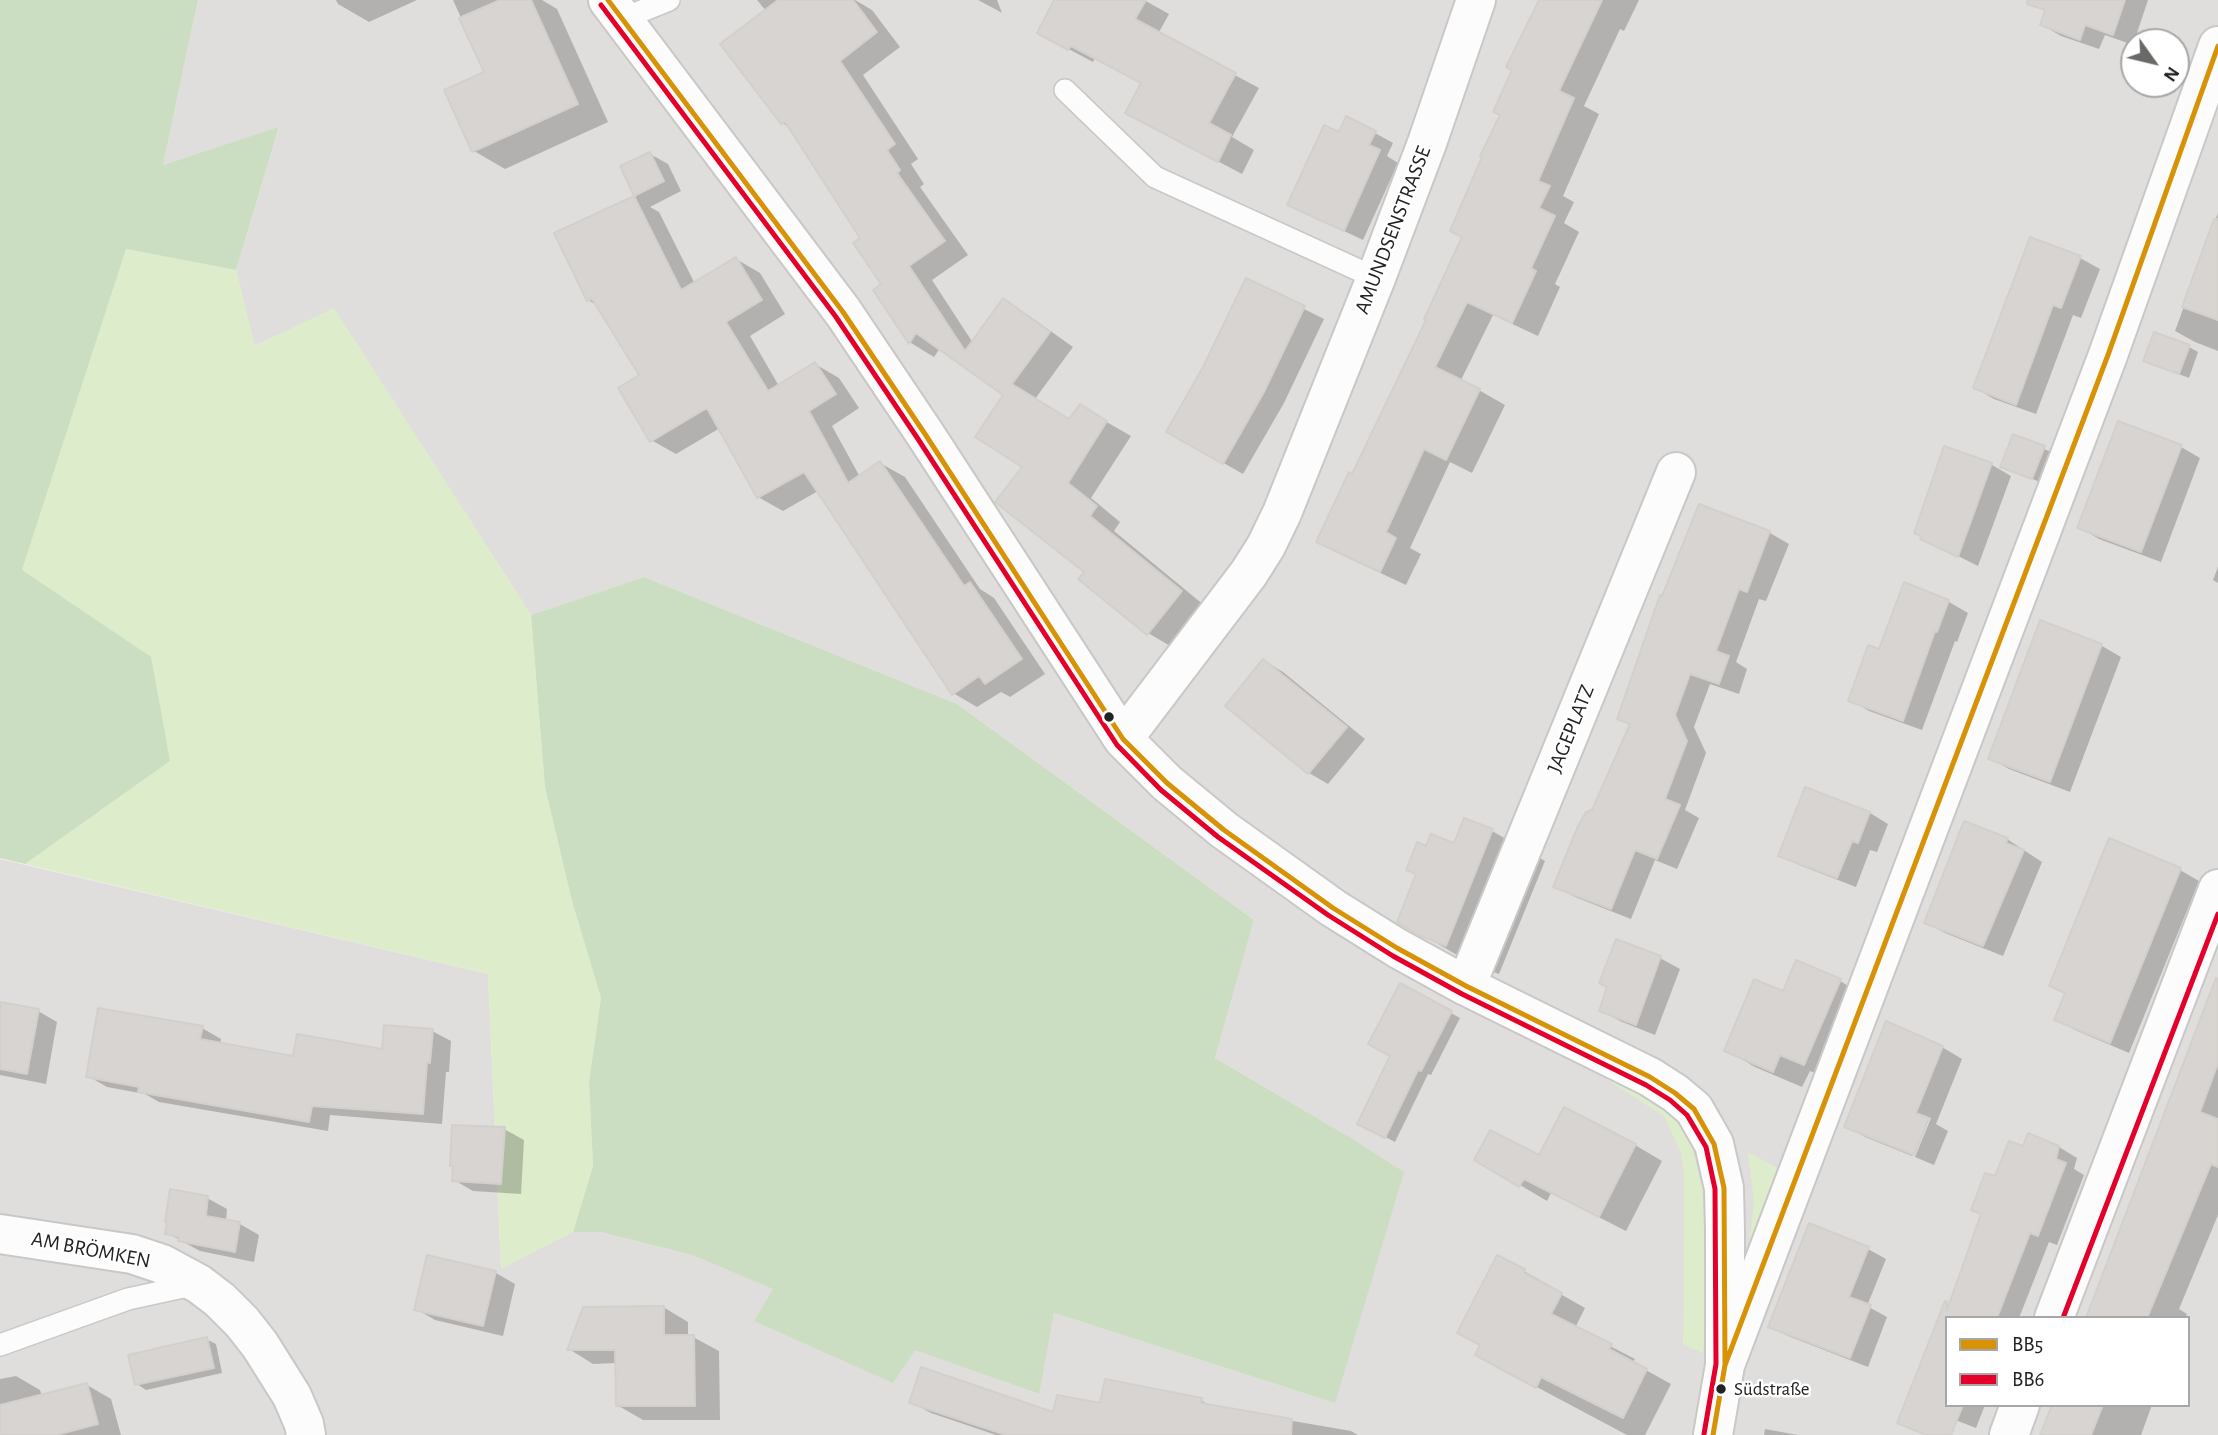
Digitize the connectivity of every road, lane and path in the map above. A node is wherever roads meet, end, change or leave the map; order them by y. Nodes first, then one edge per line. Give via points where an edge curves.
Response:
1 (669, 0) edge
2 (1476, 0) edge
3 (615, 10) edge
4 (2218, 46) edge
5 (1065, 90) dead end
6 (1376, 278) junction
7 (1676, 472) dead end
8 (1123, 739) junction
9 (2218, 888) edge
10 (1466, 986) junction
11 (0, 1234) edge
12 (199, 1284) junction
13 (2055, 1316) edge
14 (0, 1345) edge
15 (1725, 1365) junction
16 (2019, 1407) edge
17 (306, 1435) edge
18 (1713, 1435) edge
19 (2009, 1435) edge

1 - 3 lane
2 - 6 street, AMUNDSENSTRASSE
3 - 8 street via 843,312
4 - 15 street via 2108,355
5 - 6 lane via 1155,177
6 - 8 street, AMUNDSENSTRASSE via 1266,546
7 - 10 street, JAGEPLATZ
8 - 10 street via 1167,783 1274,868 1397,948
9 - 13 street
10 - 15 street via 1650,1077 1694,1109 1703,1122 1714,1144 1724,1188
11 - 12 street, AM BRÖMKEN via 132,1254
12 - 14 lane via 128,1299
12 - 17 street, AM BRÖMKEN via 261,1345 292,1395
15 - 18 street
16 - 19 street

